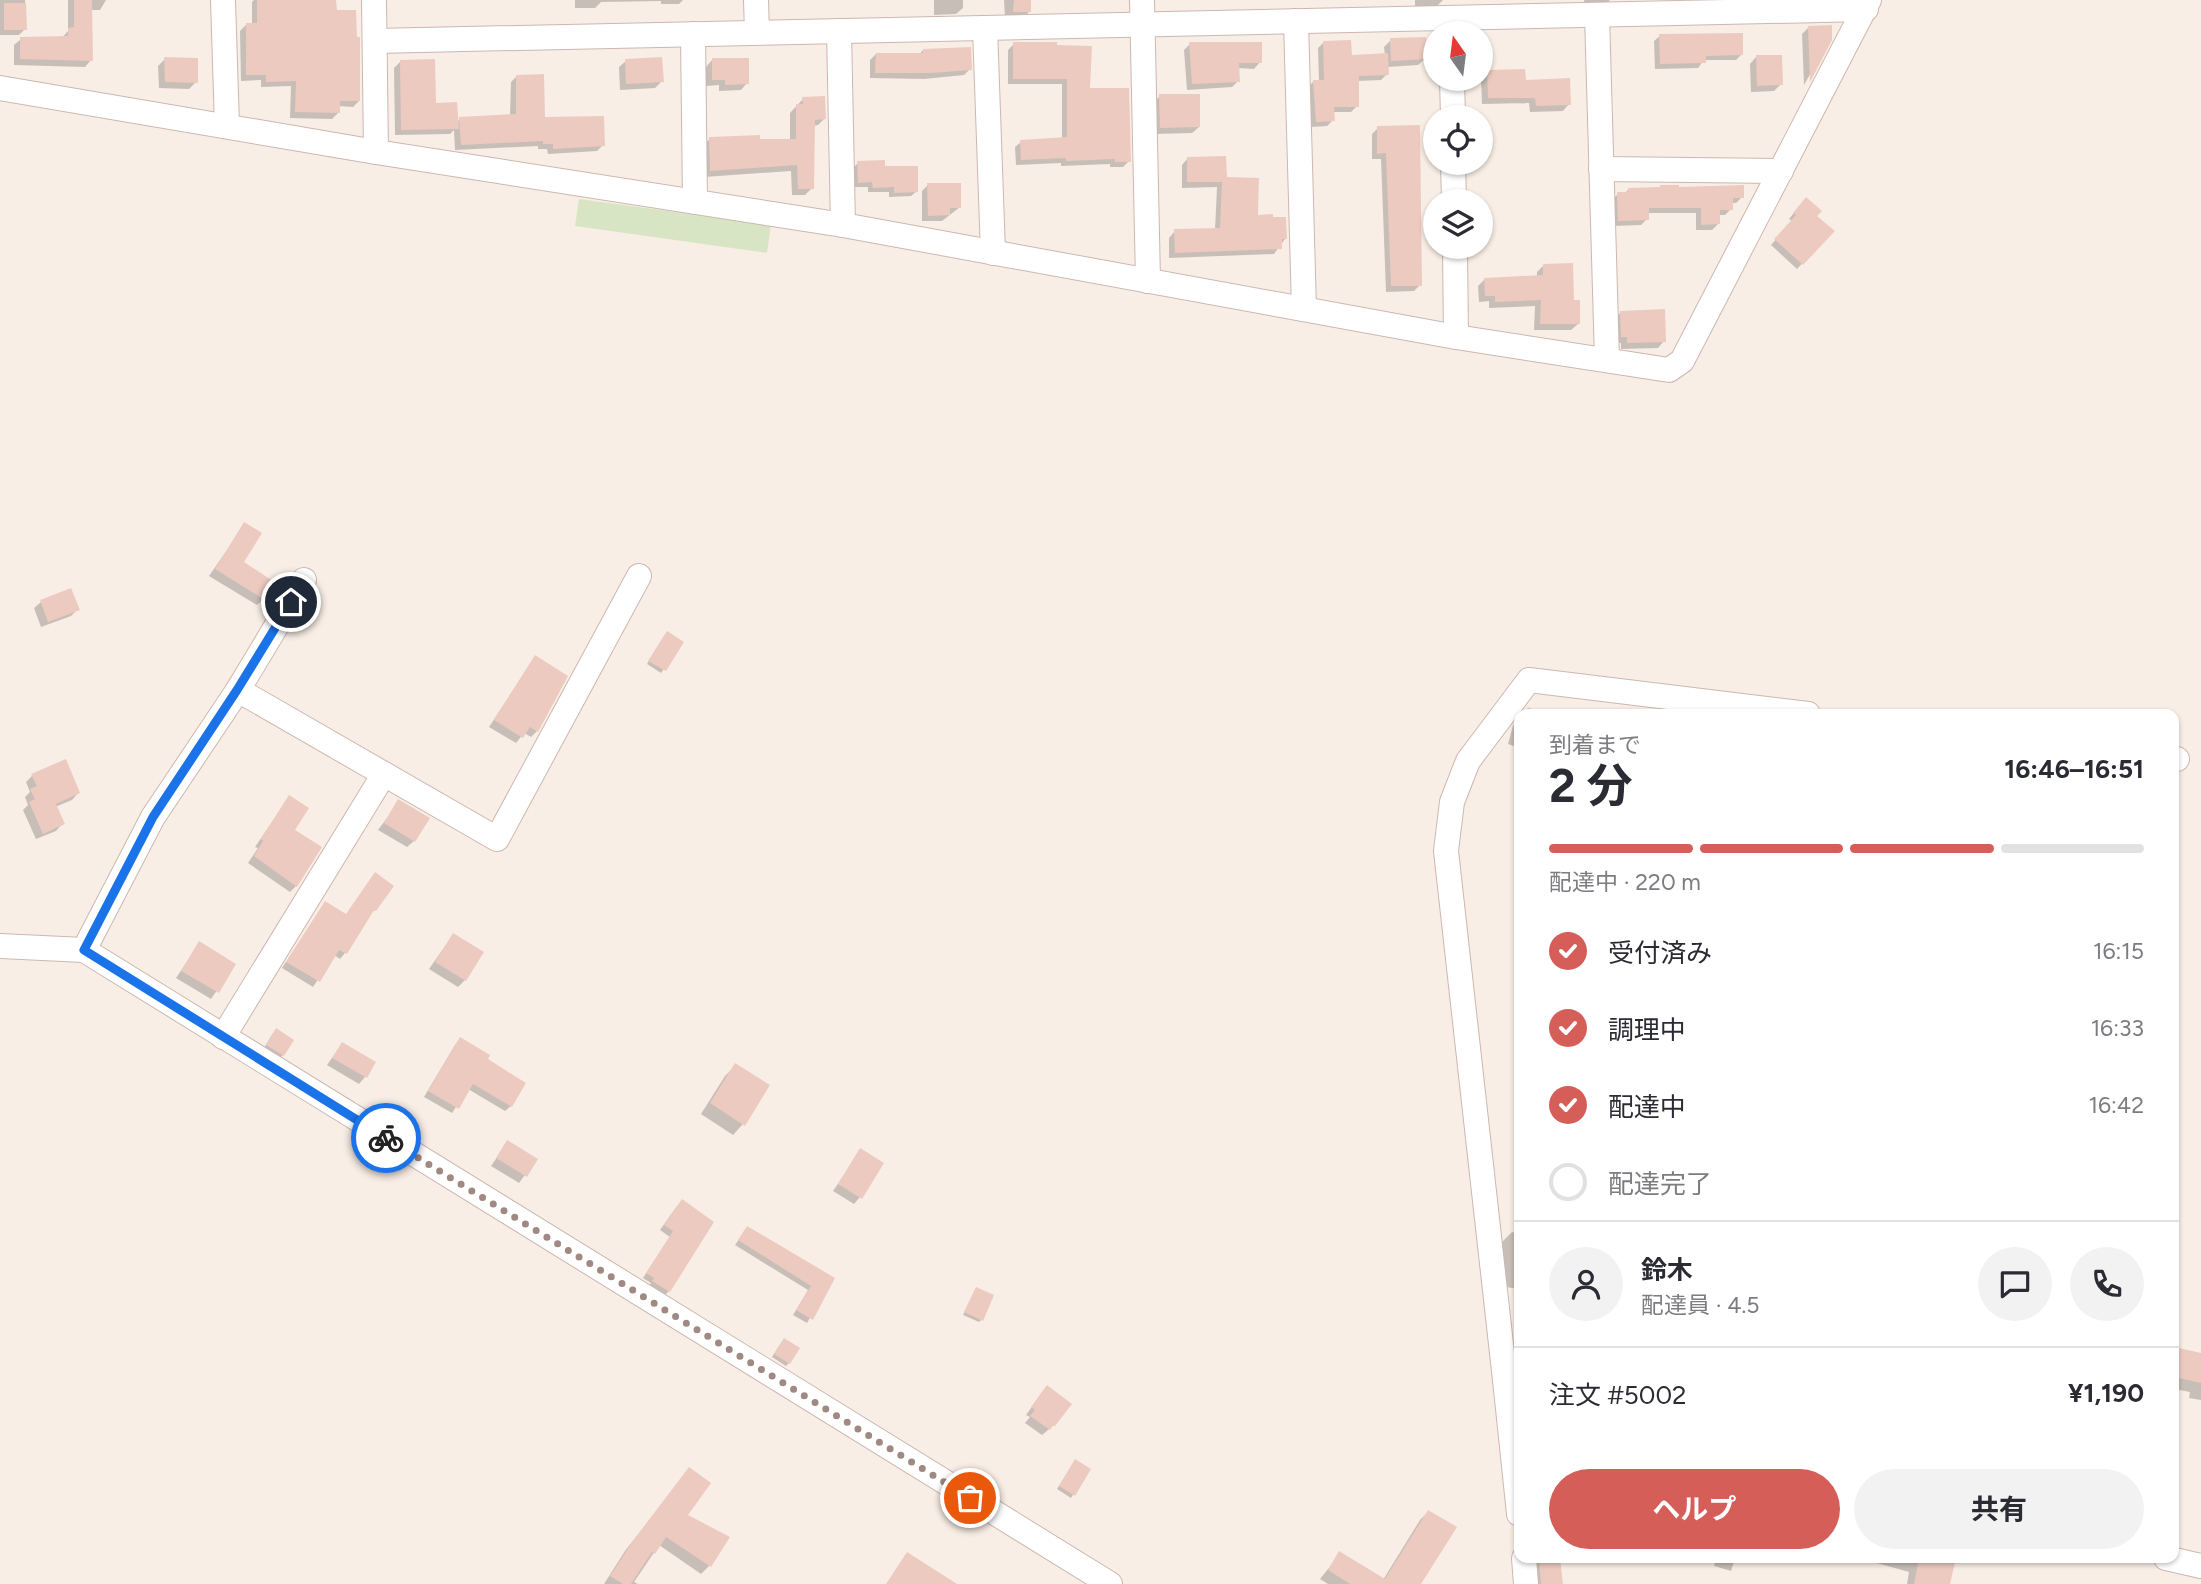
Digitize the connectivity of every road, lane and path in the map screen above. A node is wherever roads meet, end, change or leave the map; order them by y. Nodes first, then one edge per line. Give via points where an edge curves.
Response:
1 (223, 0) edge
2 (374, 0) edge
3 (756, 0) edge
4 (1867, 5) edge
5 (1529, 8) edge
6 (1143, 12) edge
7 (1597, 15) junction
8 (1296, 21) junction
9 (1473, 21) edge
10 (1423, 25) edge
11 (985, 28) junction
12 (839, 31) junction
13 (757, 32) junction
14 (693, 34) junction
15 (374, 41) junction
16 (0, 88) edge
17 (227, 126) junction
18 (376, 152) junction
19 (1601, 169) junction
20 (1781, 171) junction
21 (695, 202) junction
22 (843, 225) junction
23 (993, 253) junction
24 (1455, 259) edge
25 (1148, 281) junction
26 (1304, 309) junction
27 (1457, 337) junction
28 (1607, 360) junction
29 (639, 576) dead end
30 (304, 580) dead end
31 (237, 690) junction
32 (1767, 709) edge
33 (384, 774) junction
34 (0, 946) edge
35 (84, 950) junction
36 (223, 1038) junction
37 (1512, 1382) edge
38 (1514, 1420) edge
39 (2179, 1561) edge
40 (1524, 1563) edge
41 (2201, 1566) edge
42 (1110, 1584) edge
43 (1526, 1584) edge

1 - 17 street
2 - 15 street
3 - 13 street
4 - 7 street
4 - 20 street
5 - 7 street
5 - 9 street
6 - 8 street
6 - 11 street
6 - 25 street
7 - 19 street
8 - 10 street
8 - 26 street
11 - 12 street
11 - 23 street
12 - 13 street
12 - 22 street
13 - 14 street
14 - 15 street
14 - 21 street
15 - 18 street
16 - 17 street
17 - 18 street
18 - 21 street
19 - 20 street
19 - 28 street
20 - 28 street via 1682,361 1669,370
21 - 22 street
22 - 23 street
23 - 25 street
24 - 27 street
25 - 26 street
26 - 27 street
27 - 28 street
29 - 33 street via 497,839
30 - 31 street
31 - 33 street
31 - 35 street via 153,817
32 - 37 street via 1530,680 1468,761 1452,802 1446,851
33 - 36 street
34 - 35 street
35 - 36 street
36 - 42 street
37 - 38 street
39 - 41 street
40 - 43 street

